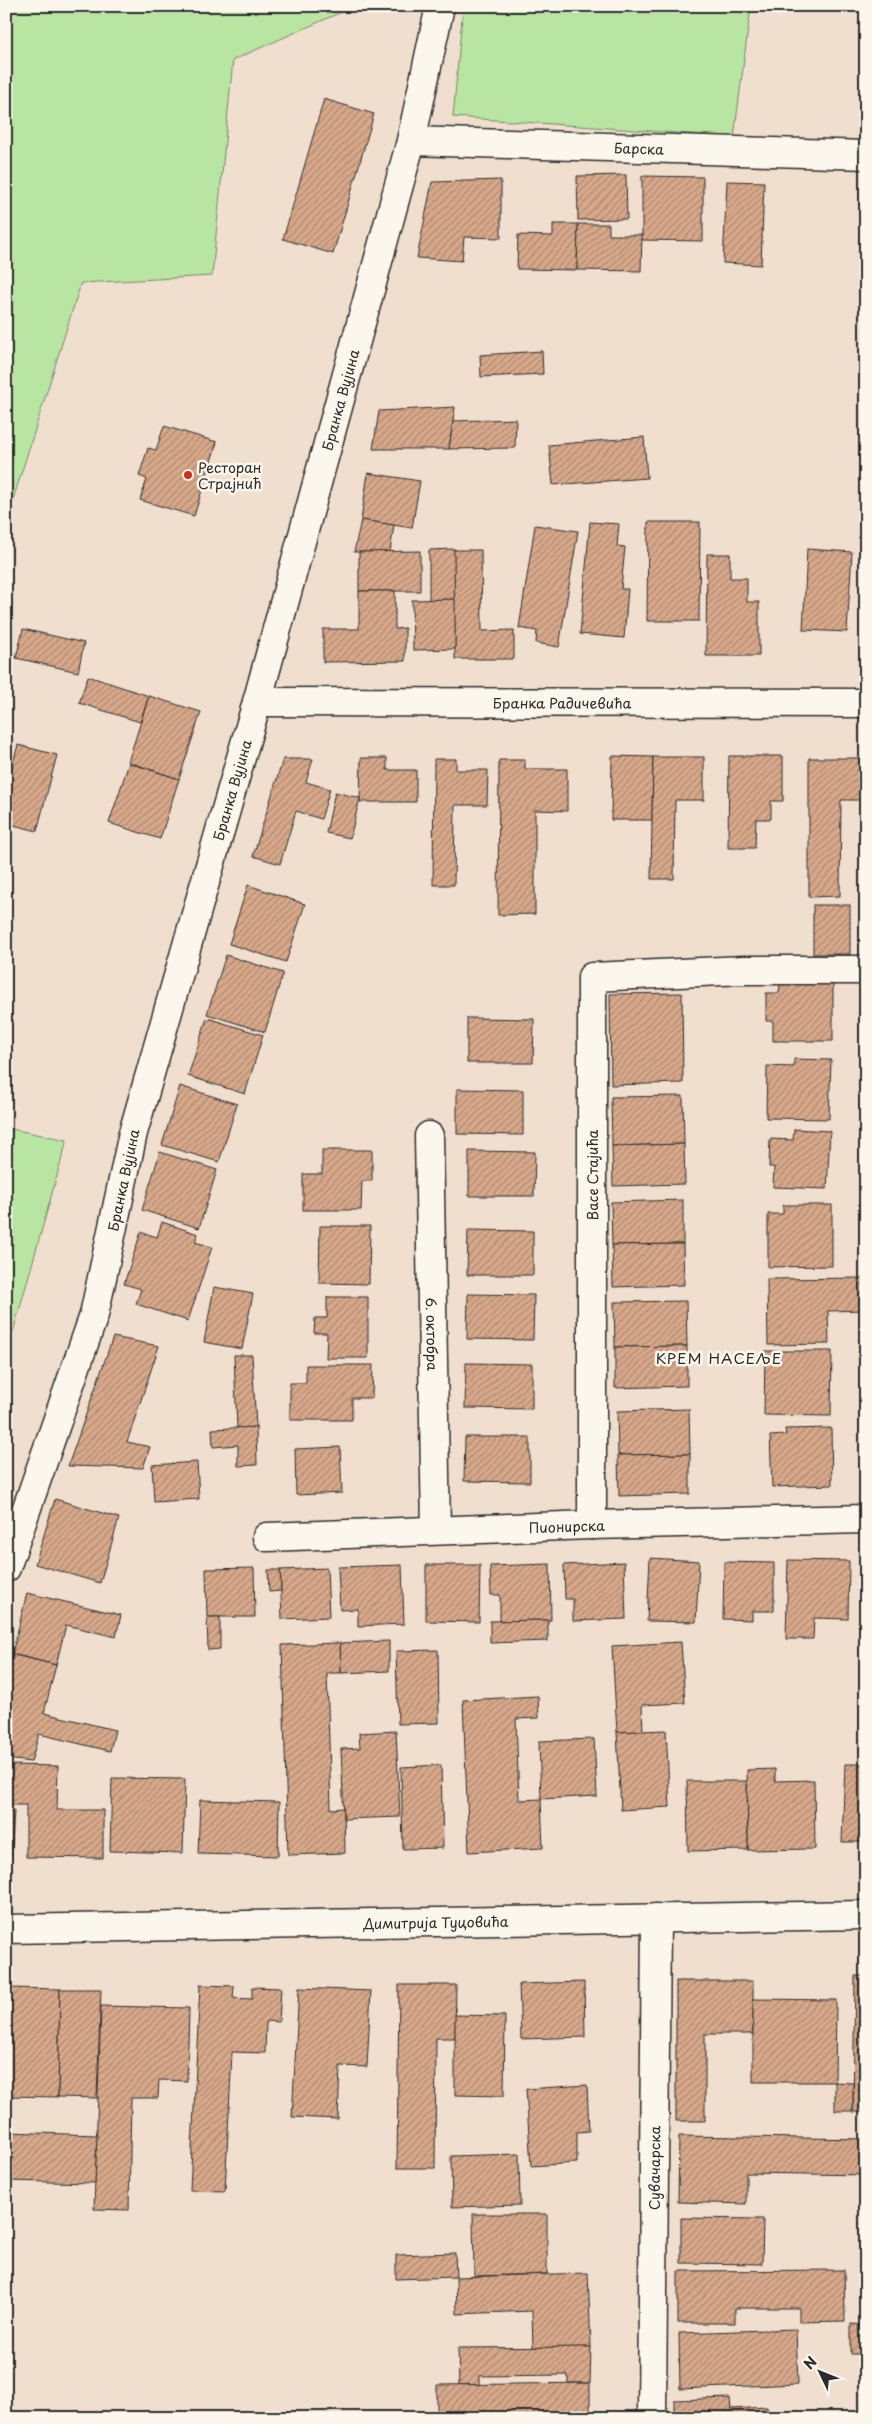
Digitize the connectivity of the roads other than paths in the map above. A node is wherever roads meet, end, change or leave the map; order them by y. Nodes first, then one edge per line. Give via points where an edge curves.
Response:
1 (440, 6) edge
2 (412, 141) junction
3 (866, 154) edge
4 (257, 702) junction
5 (866, 703) edge
6 (866, 970) edge
7 (429, 1136) dead end
8 (866, 1519) edge
9 (592, 1525) junction
10 (436, 1530) junction
11 (267, 1537) dead end
12 (6, 1568) edge
13 (866, 1915) edge
14 (656, 1918) junction
15 (6, 1929) edge
16 (652, 2418) edge

1 - 2 street, Бранка Вујина
2 - 3 street, Барска
2 - 4 street, Бранка Вујина
4 - 5 street, Бранка Радичевића
4 - 12 street, Бранка Вујина via 133,1133 94,1315
6 - 9 street, Васе Стајића via 744,970 592,978
7 - 10 street, 6. октобра
8 - 9 street, Пионирска
9 - 10 street, Пионирска
10 - 11 street, Пионирска
13 - 14 street, Димитрија Туцовића
14 - 15 street, Димитрија Туцовића
14 - 16 street, Сувачарска

